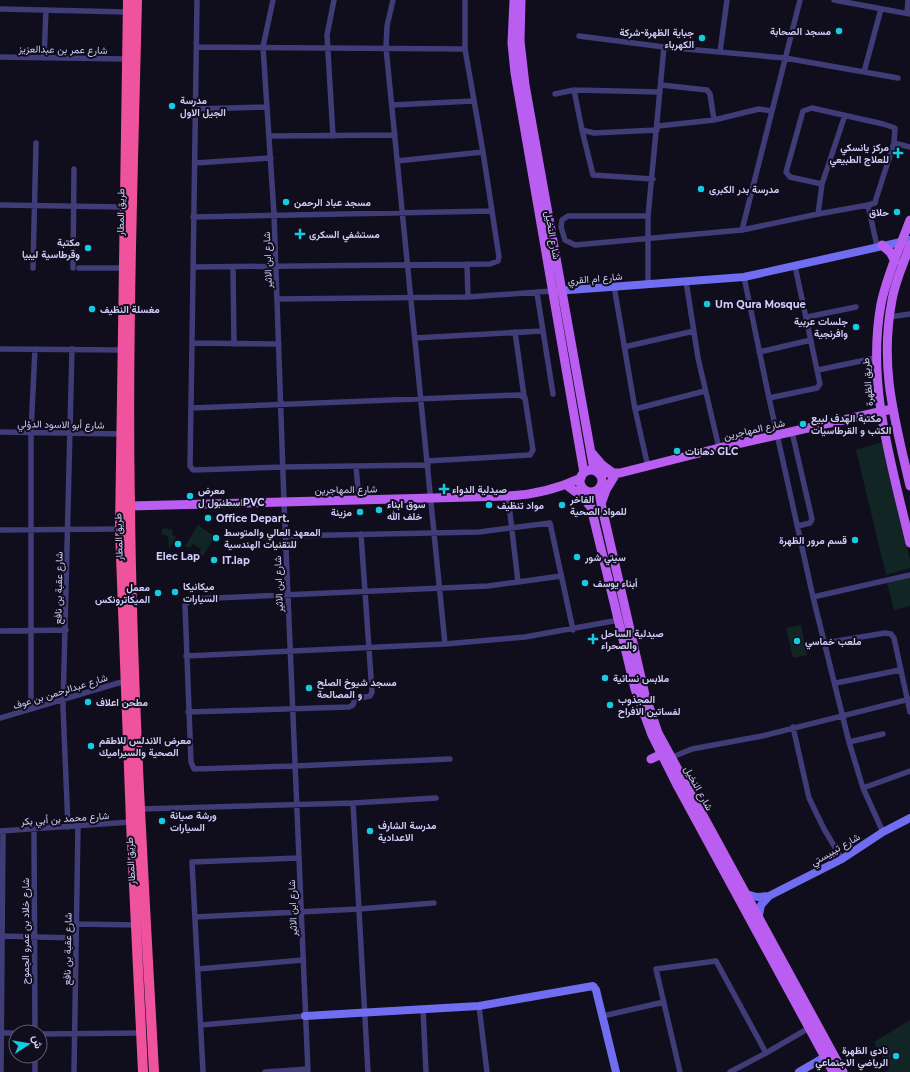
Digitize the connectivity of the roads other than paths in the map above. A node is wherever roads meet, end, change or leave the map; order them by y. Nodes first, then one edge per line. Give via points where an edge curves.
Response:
1 (128, 0) edge
2 (137, 0) edge
3 (197, 0) edge
4 (273, 0) edge
5 (334, 0) edge
6 (393, 0) edge
7 (465, 0) edge
8 (514, 0) edge
9 (521, 0) edge
10 (728, 0) edge
11 (800, 0) edge
12 (834, 0) edge
13 (908, 0) edge
14 (0, 9) edge
15 (46, 10) junction
16 (881, 10) junction
17 (128, 12) junction
18 (909, 14) edge
19 (579, 36) dead end
20 (197, 47) junction
21 (263, 47) junction
22 (664, 47) junction
23 (327, 48) junction
24 (386, 48) junction
25 (465, 49) junction
26 (720, 52) junction
27 (0, 57) edge
28 (44, 58) junction
29 (785, 58) junction
30 (127, 59) junction
31 (864, 72) junction
32 (898, 78) dead end
33 (661, 85) junction
34 (574, 90) junction
35 (660, 92) junction
36 (555, 94) dead end
37 (473, 101) junction
38 (392, 105) junction
39 (267, 107) junction
40 (196, 109) junction
41 (772, 111) junction
42 (845, 115) junction
43 (714, 120) junction
44 (657, 128) junction
45 (582, 130) junction
46 (395, 135) junction
47 (269, 136) junction
48 (333, 136) junction
49 (36, 143) dead end
50 (894, 143) junction
51 (910, 147) edge
52 (483, 152) junction
53 (271, 158) junction
54 (398, 161) junction
55 (195, 163) junction
56 (74, 169) dead end
57 (653, 179) junction
58 (822, 184) junction
59 (0, 205) edge
60 (868, 205) junction
61 (34, 206) junction
62 (73, 206) junction
63 (124, 207) junction
64 (492, 211) junction
65 (403, 213) junction
66 (274, 214) junction
67 (818, 214) junction
68 (648, 216) junction
69 (193, 217) junction
70 (910, 220) edge
71 (742, 230) junction
72 (647, 239) junction
73 (907, 242) edge
74 (880, 246) junction
75 (895, 261) junction
76 (466, 264) junction
77 (408, 265) junction
78 (795, 266) junction
79 (193, 267) junction
80 (33, 268) dead end
81 (124, 268) junction
82 (233, 268) junction
83 (276, 268) junction
84 (744, 277) junction
85 (686, 281) junction
86 (648, 284) junction
87 (614, 286) junction
88 (556, 291) junction
89 (537, 293) junction
90 (411, 297) junction
91 (468, 297) junction
92 (277, 299) junction
93 (856, 307) dead end
94 (910, 314) edge
95 (807, 317) junction
96 (890, 317) junction
97 (542, 331) junction
98 (694, 331) junction
99 (515, 332) junction
100 (415, 338) junction
101 (811, 340) junction
102 (192, 343) junction
103 (234, 344) junction
104 (279, 344) junction
105 (624, 348) junction
106 (0, 349) edge
107 (35, 349) junction
108 (72, 349) junction
109 (122, 350) junction
110 (759, 352) junction
111 (875, 358) junction
112 (818, 370) junction
113 (705, 391) junction
114 (553, 394) dead end
115 (524, 396) junction
116 (768, 398) junction
117 (421, 400) junction
118 (281, 404) junction
119 (191, 408) junction
120 (635, 409) junction
121 (892, 409) junction
122 (880, 412) junction
123 (0, 432) edge
124 (31, 432) junction
125 (792, 432) junction
126 (70, 433) junction
127 (121, 434) junction
128 (777, 435) junction
129 (719, 448) junction
130 (590, 451) junction
131 (581, 458) junction
132 (428, 463) junction
133 (283, 466) junction
134 (356, 466) junction
135 (648, 467) junction
136 (596, 471) junction
137 (616, 474) junction
138 (582, 475) junction
139 (566, 486) junction
140 (910, 486) edge
141 (600, 487) junction
142 (584, 489) junction
143 (508, 496) junction
144 (431, 498) junction
145 (359, 500) junction
146 (284, 502) junction
147 (601, 504) junction
148 (130, 506) junction
149 (593, 511) junction
150 (798, 526) junction
151 (120, 529) junction
152 (512, 529) junction
153 (0, 530) edge
154 (31, 530) junction
155 (68, 531) junction
156 (434, 532) junction
157 (361, 534) junction
158 (285, 536) junction
159 (910, 543) edge
160 (910, 575) edge
161 (561, 576) junction
162 (518, 582) junction
163 (439, 587) junction
164 (365, 591) junction
165 (288, 595) junction
166 (813, 597) junction
167 (619, 620) junction
168 (66, 630) junction
169 (573, 630) junction
170 (30, 631) junction
171 (0, 632) edge
172 (825, 643) junction
173 (445, 644) junction
174 (370, 648) junction
175 (290, 652) junction
176 (186, 656) junction
177 (900, 670) junction
178 (125, 681) junction
179 (836, 683) junction
180 (64, 699) junction
181 (908, 699) edge
182 (31, 709) junction
183 (292, 709) junction
184 (188, 712) junction
185 (910, 712) edge
186 (842, 714) junction
187 (0, 718) edge
188 (793, 728) junction
189 (883, 734) dead end
190 (849, 742) junction
191 (666, 754) junction
192 (450, 759) dead end
193 (651, 759) dead end
194 (295, 766) junction
195 (910, 770) edge
196 (863, 788) junction
197 (436, 798) dead end
198 (353, 803) junction
199 (297, 805) junction
200 (140, 809) junction
201 (910, 818) edge
202 (131, 822) junction
203 (78, 826) junction
204 (68, 827) junction
205 (34, 829) junction
206 (1, 831) edge
207 (883, 832) junction
208 (299, 858) junction
209 (842, 859) junction
210 (727, 868) junction
211 (746, 894) junction
212 (768, 896) junction
213 (434, 904) dead end
214 (359, 909) junction
215 (301, 911) junction
216 (759, 915) junction
217 (195, 917) junction
218 (76, 924) junction
219 (137, 925) junction
220 (1, 936) edge
221 (34, 937) junction
222 (76, 938) junction
223 (303, 960) junction
224 (198, 969) junction
225 (664, 1002) junction
226 (479, 1006) junction
227 (423, 1009) junction
228 (364, 1012) junction
229 (305, 1016) junction
230 (603, 1016) junction
231 (35, 1024) edge
232 (201, 1025) junction
233 (809, 1028) junction
234 (1, 1033) edge
235 (141, 1033) junction
236 (48, 1034) edge
237 (74, 1034) junction
238 (766, 1053) junction
239 (829, 1055) junction
240 (308, 1070) edge
241 (1, 1072) edge
242 (74, 1072) edge
243 (143, 1072) edge
244 (155, 1072) edge
245 (204, 1072) edge
246 (265, 1072) edge
247 (368, 1072) edge
248 (426, 1072) edge
249 (487, 1072) edge
250 (616, 1072) edge
251 (680, 1072) edge
252 (730, 1072) edge
253 (799, 1072) edge
254 (833, 1072) edge
255 (843, 1072) edge

1 - 17 highway, طريق المطار
2 - 148 highway, طريق المطار via 132,202
3 - 20 street
4 - 21 street, شارع ابن الاثير
5 - 23 street
6 - 24 street via 387,26
7 - 25 street
8 - 88 main road, شارع النخيل via 512,44 515,73
9 - 88 main road, شارع النخيل via 521,62
10 - 26 street
11 - 29 street
12 - 16 street
13 - 18 street
14 - 15 street
15 - 17 street
15 - 28 street
16 - 18 street
16 - 31 street
17 - 30 highway, طريق المطار
19 - 22 street
20 - 21 street
20 - 40 street
21 - 23 street
21 - 39 street, شارع ابن الاثير
22 - 26 street
22 - 33 street
23 - 24 street
23 - 48 street
24 - 25 street
24 - 38 street
25 - 37 street
26 - 29 street
27 - 28 street, شارع عمر بن عبدالعزيز
28 - 30 street, شارع عمر بن عبدالعزيز
29 - 31 street
29 - 41 street
30 - 63 highway, طريق المطار
31 - 32 street
33 - 35 street
33 - 43 street via 707,90 710,94
34 - 35 street
34 - 36 street
34 - 45 street
35 - 44 street
37 - 38 street
37 - 52 street
38 - 46 street
39 - 40 street
39 - 47 street, شارع ابن الاثير
40 - 55 street
41 - 43 street via 753,110
41 - 71 street
42 - 50 street via 894,127
42 - 58 street
42 - 58 street via 809,108 803,111 786,172 790,177
43 - 44 street
44 - 45 street via 594,133
44 - 57 street
45 - 57 street via 593,175
46 - 48 street
46 - 54 street
47 - 48 street
47 - 53 street, شارع ابن الاثير
49 - 61 street
50 - 51 street
50 - 60 street via 875,203
52 - 54 street
52 - 64 street
53 - 55 street
53 - 66 street, شارع ابن الاثير
54 - 65 street
55 - 69 street
56 - 62 street
57 - 68 street
58 - 67 street
59 - 61 street
60 - 67 street
60 - 74 street
61 - 62 street
61 - 80 street
62 - 63 street
62 - 81 street via 76,268
63 - 81 highway, طريق المطار
64 - 65 street
64 - 76 street via 499,260 495,264
65 - 66 street
65 - 77 street
66 - 69 street
66 - 83 street, شارع ابن الاثير
67 - 71 street
68 - 72 street
68 - 72 street via 568,216 560,225 563,238 572,245
69 - 79 street
70 - 73 main road, طريق الظهرة
71 - 72 street
72 - 86 street
73 - 74 street, شارع ام القري
73 - 75 main road, طريق الظهرة
73 - 96 main road, طريق الظهرة
74 - 75 main road via 890,252
74 - 78 street, شارع ام القري
75 - 111 main road, طريق الظهرة via 882,302
76 - 77 street
76 - 91 street
77 - 83 street
77 - 90 street
78 - 84 street, شارع ام القري
78 - 95 street
79 - 82 street
79 - 102 street
81 - 109 highway, طريق المطار
82 - 83 street
82 - 103 street
83 - 92 street, شارع ابن الاثير
84 - 85 street, شارع ام القري
84 - 110 street
85 - 86 street, شارع ام القري
85 - 98 street
86 - 87 street, شارع ام القري
87 - 88 street, شارع ام القري
87 - 105 street
88 - 89 street, شارع ام القري
88 - 130 main road, شارع النخيل
88 - 131 main road, شارع النخيل
89 - 91 street, شارع ام القري
89 - 97 street
90 - 91 street, شارع ام القري
90 - 92 street, شارع ام القري
90 - 100 street
92 - 104 street, شارع ابن الاثير
93 - 95 street
94 - 96 street
95 - 101 street
96 - 121 main road, طريق الظهرة via 887,367
97 - 99 street
97 - 114 street
98 - 105 street
98 - 113 street
99 - 100 street
99 - 115 street
100 - 117 street
101 - 110 street
101 - 112 street
102 - 103 street
102 - 119 street
103 - 104 street
104 - 118 street, شارع ابن الاثير
105 - 120 street
106 - 107 street
107 - 108 street
107 - 124 street
108 - 109 street
108 - 126 street, شارع عقبة بن نافع
109 - 127 highway, طريق المطار
110 - 116 street
111 - 112 street
111 - 122 main road, طريق الظهرة
112 - 116 street via 820,383 817,388
113 - 120 street
113 - 129 street
115 - 117 street via 519,394
115 - 132 street via 532,448 530,455
116 - 128 street
117 - 118 street
117 - 132 street
118 - 119 street
118 - 133 street, شارع ابن الاثير
119 - 133 street via 190,466 193,470
120 - 135 street
121 - 122 main road, شارع المهاجرين
121 - 140 main road, طريق الظهرة
122 - 125 main road, شارع المهاجرين
122 - 159 main road, طريق الظهرة
123 - 124 street, شارع أبو الاسود الدؤلي
124 - 126 street, شارع أبو الاسود الدؤلي
124 - 154 street
125 - 128 main road, شارع المهاجرين
125 - 150 street via 812,519 810,523
126 - 127 street, شارع أبو الاسود الدؤلي
126 - 155 street, شارع عقبة بن نافع
127 - 151 highway, طريق المطار
128 - 129 main road, شارع المهاجرين
128 - 150 street
129 - 135 main road, شارع المهاجرين
130 - 136 main road, شارع النخيل
130 - 137 main road via 598,461
131 - 138 main road, شارع النخيل
131 - 139 main road
132 - 134 street
132 - 144 street
133 - 134 street
133 - 146 street, شارع ابن الاثير
134 - 145 street
135 - 137 main road, شارع المهاجرين
136 - 137 main road, شارع المهاجرين
136 - 138 main road
136 - 141 main road via 602,478
137 - 141 main road, شارع المهاجرين
137 - 147 main road
138 - 139 main road, شارع المهاجرين
138 - 142 main road
139 - 142 main road, شارع المهاجرين
139 - 143 main road, شارع المهاجرين
139 - 149 main road via 583,497
141 - 142 main road via 592,492
141 - 147 main road, شارع النخيل
142 - 149 main road, شارع النخيل
143 - 144 main road, شارع المهاجرين
143 - 152 street
144 - 145 main road, شارع المهاجرين
144 - 156 street
145 - 146 main road, شارع المهاجرين
146 - 148 main road, شارع المهاجرين
146 - 158 street, شارع ابن الاثير
147 - 191 main road, شارع النخيل via 645,695
148 - 200 highway, طريق المطار
149 - 167 main road, شارع النخيل
150 - 166 street
151 - 155 street
151 - 178 highway, طريق المطار
152 - 156 street
152 - 161 street via 550,523
152 - 162 street
153 - 154 street
154 - 155 street
154 - 170 street
155 - 168 street, شارع عقبة بن نافع
156 - 157 street
156 - 163 street
157 - 158 street
157 - 164 street
158 - 165 street, شارع ابن الاثير
160 - 166 street
161 - 162 street
161 - 169 street
162 - 163 street via 488,586
163 - 164 street
163 - 173 street
164 - 165 street
164 - 174 street
165 - 175 street, شارع ابن الاثير
165 - 176 street via 188,601 184,607
166 - 172 street
167 - 169 street
167 - 191 main road, شارع النخيل via 622,650 631,690 646,722
168 - 170 street
168 - 180 street, شارع عقبة بن نافع
169 - 173 street
170 - 171 street
170 - 182 street
172 - 177 street via 887,633 894,638
172 - 179 street
173 - 174 street
174 - 175 street
174 - 183 street via 370,696 355,699 351,707
175 - 176 street
175 - 183 street, شارع ابن الاثير
176 - 184 street
177 - 179 street
177 - 181 street
178 - 180 street, شارع عبدالرحمن بن عوف
178 - 202 highway, طريق المطار
179 - 186 street
180 - 182 street, شارع عبدالرحمن بن عوف
180 - 204 street, شارع عقبة بن نافع
181 - 185 street
181 - 186 street
182 - 187 street, شارع عبدالرحمن بن عوف
183 - 184 street
183 - 194 street, شارع ابن الاثير
184 - 194 street via 191,762 194,768
186 - 188 street
186 - 190 street
188 - 191 street
188 - 209 street via 810,798
189 - 190 street
190 - 196 street
191 - 193 main road
191 - 210 main road, شارع النخيل
192 - 194 street
194 - 199 street, شارع ابن الاثير
195 - 196 street
196 - 207 street
197 - 198 street
198 - 199 street
198 - 214 street
199 - 200 street
199 - 208 street, شارع ابن الاثير
200 - 244 highway, طريق المطار
201 - 207 street, شارع تيبيستي
202 - 203 street, شارع محمد بن أبي بكر
202 - 219 highway, طريق المطار
203 - 204 street, شارع محمد بن أبي بكر
203 - 218 street, شارع عقبة بن نافع
204 - 205 street, شارع محمد بن أبي بكر
205 - 206 street, شارع محمد بن أبي بكر
205 - 221 street, شارع خلاد بن عمرو الجموح
206 - 220 street
207 - 209 street, شارع تيبيستي
208 - 215 street, شارع ابن الاثير
208 - 217 street via 192,862
209 - 212 street, شارع تيبيستي
210 - 211 main road, شارع النخيل
210 - 233 main road, شارع النخيل
211 - 212 street
211 - 216 main road, شارع النخيل
212 - 216 street via 761,905
213 - 214 street
214 - 215 street
214 - 228 street
215 - 217 street
215 - 223 street, شارع ابن الاثير
216 - 239 main road, شارع النخيل
217 - 224 street
218 - 219 street
218 - 222 street, شارع عقبة بن نافع
219 - 235 highway, طريق المطار
220 - 221 street
220 - 234 street
221 - 222 street
221 - 231 street, شارع خلاد بن عمرو الجموح
222 - 237 street, شارع عقبة بن نافع
223 - 224 street
223 - 229 street, شارع ابن الاثير
224 - 232 street
225 - 230 street
225 - 238 street via 656,969 716,961
225 - 251 street
226 - 227 street
226 - 230 street via 591,986 596,990
226 - 249 street
227 - 228 street
227 - 248 street
228 - 229 street
228 - 247 street
229 - 232 street
229 - 240 street, شارع ابن الاثير
230 - 250 street
232 - 245 street
233 - 238 street
233 - 239 main road, شارع النخيل
234 - 241 street
235 - 237 street
235 - 243 highway, طريق المطار
236 - 237 street
237 - 242 street, شارع عقبة بن نافع
238 - 252 street
239 - 253 street
239 - 254 main road, شارع النخيل
239 - 255 main road, شارع النخيل
240 - 246 street

